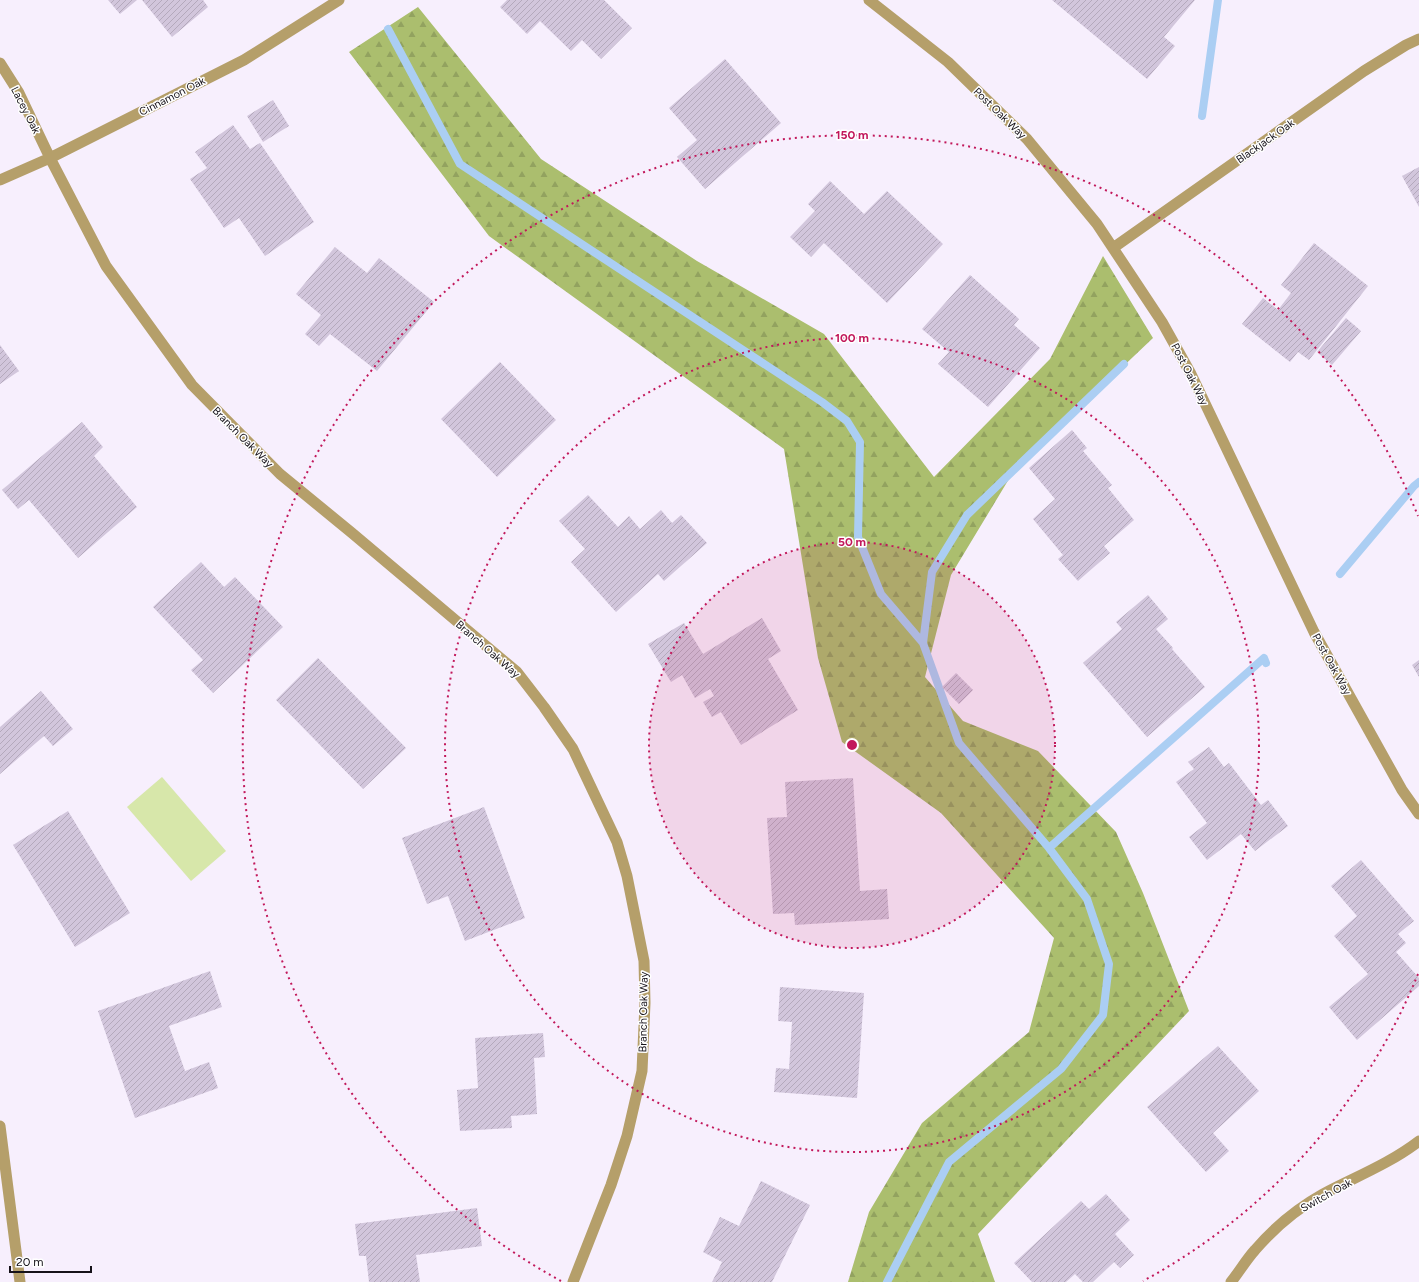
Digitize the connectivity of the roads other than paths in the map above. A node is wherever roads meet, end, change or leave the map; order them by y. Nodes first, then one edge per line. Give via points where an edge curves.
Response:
1 (339, 0) edge
2 (869, 0) edge
3 (1419, 39) edge
4 (0, 63) edge
5 (50, 158) junction
6 (0, 180) edge
7 (1113, 248) junction
8 (1419, 814) edge
9 (0, 1126) edge
10 (1419, 1141) edge
11 (20, 1282) edge
12 (573, 1282) edge
13 (1231, 1282) edge

1 - 5 street, Cinnamon Oak via 244,60
2 - 7 street, Post Oak Way via 948,62 1027,139 1097,224
3 - 7 street, Blackjack Oak via 1364,71
4 - 5 street, Lacey Oak via 19,93
5 - 6 street, Cinnamon Oak
5 - 12 street, Branch Oak Way via 106,266 192,385 280,474 517,672 573,749 617,842 628,876 644,961 642,1071 611,1185
7 - 8 street, Post Oak Way via 1162,322 1191,374 1314,632 1402,790
9 - 11 street
10 - 13 street, Switch Oak via 1384,1164 1322,1195 1298,1211 1255,1250

